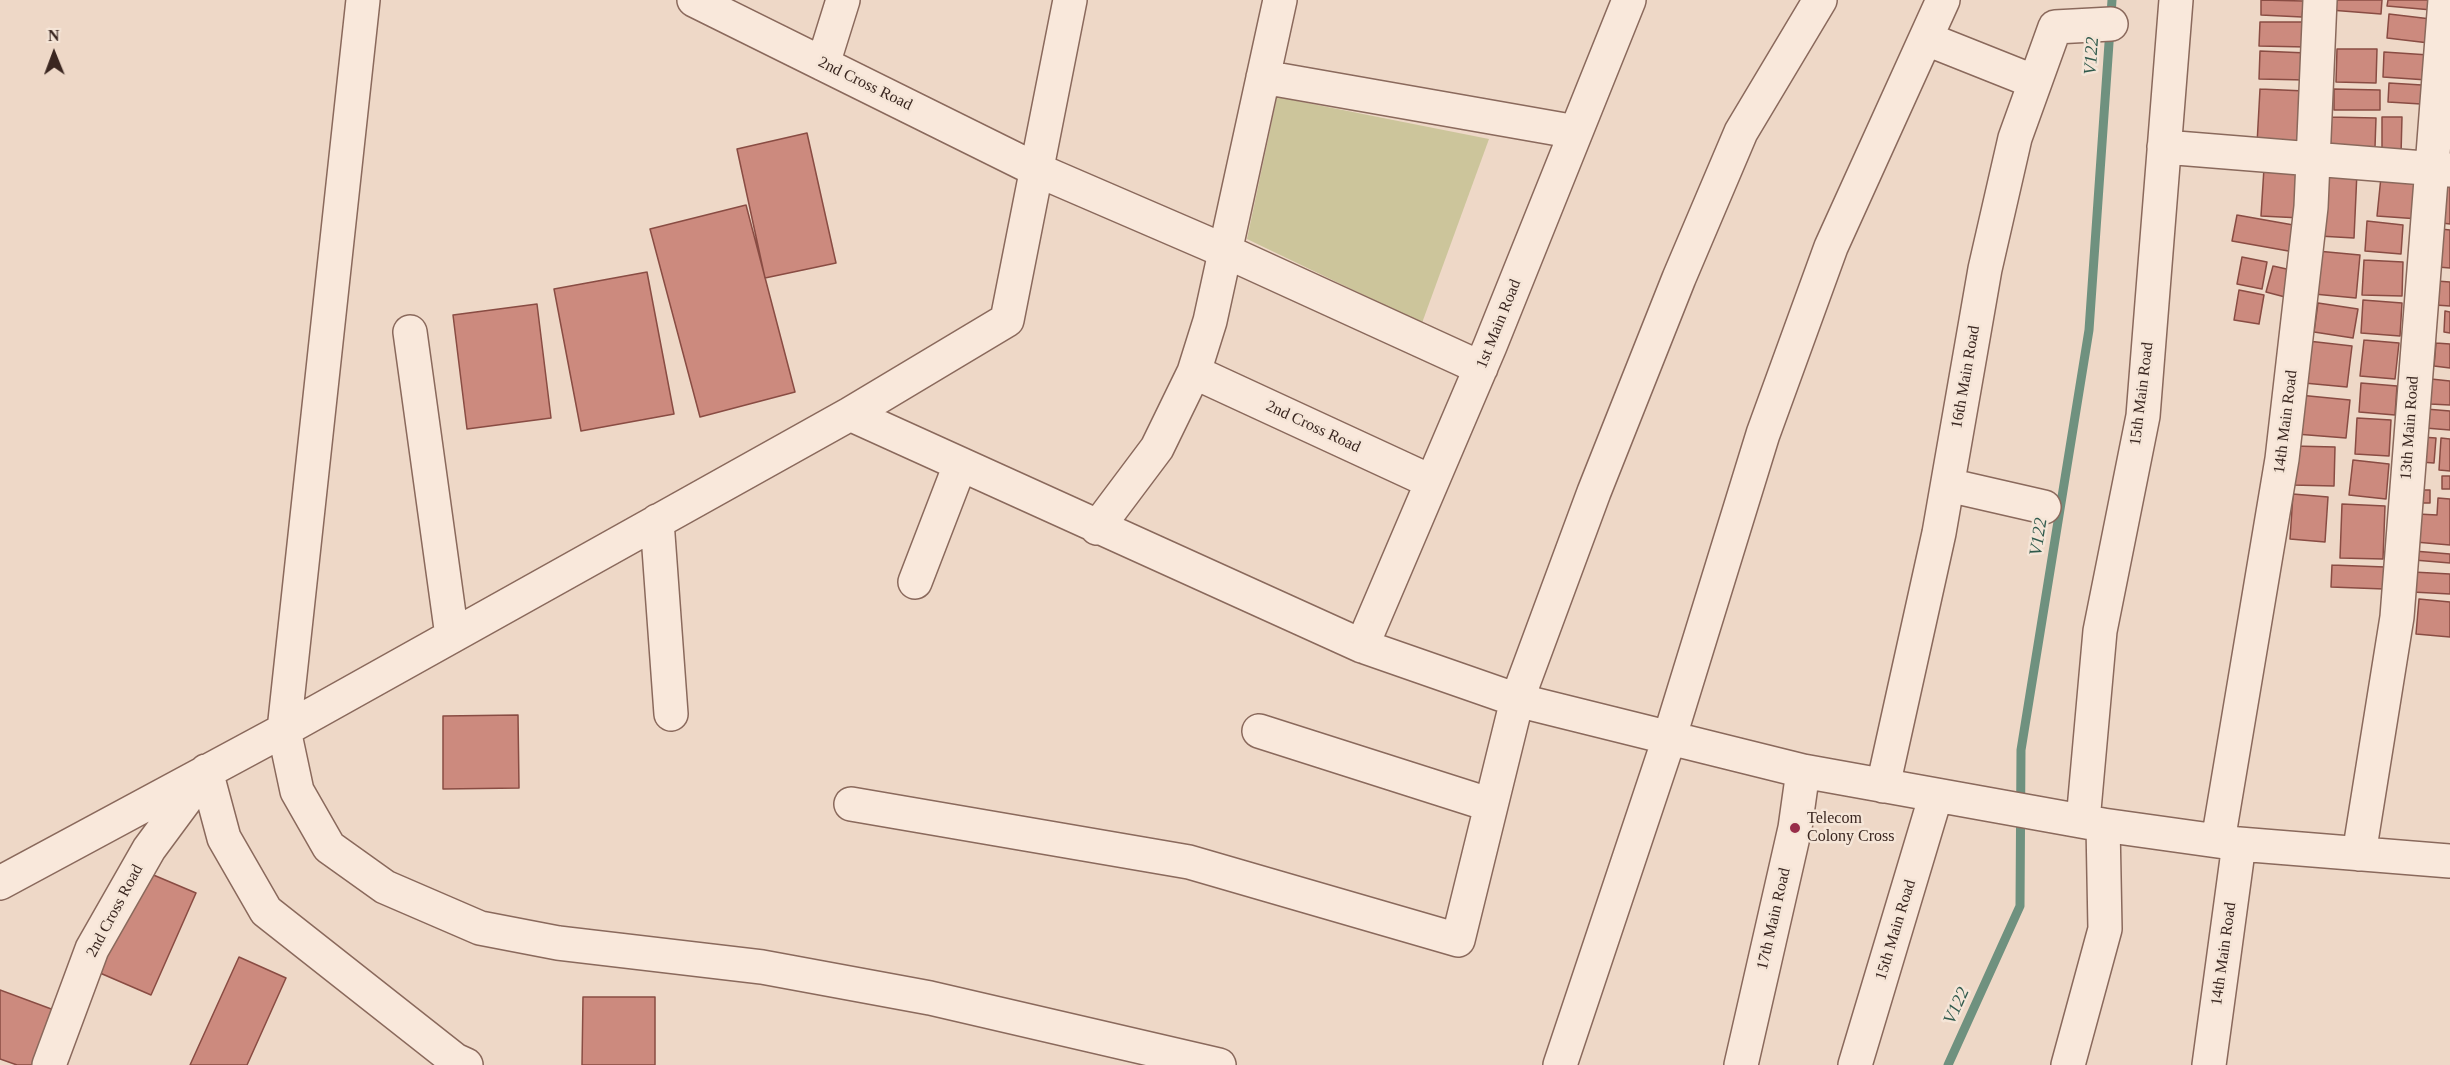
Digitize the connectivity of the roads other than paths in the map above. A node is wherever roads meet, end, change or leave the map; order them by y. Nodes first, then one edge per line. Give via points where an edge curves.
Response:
1 (363, 0) edge
2 (694, 0) edge
3 (843, 0) edge
4 (1070, 0) edge
5 (1280, 0) edge
6 (1629, 0) edge
7 (1943, 0) edge
8 (2176, 0) edge
9 (2320, 0) edge
10 (2445, 0) edge
11 (1810, 1) edge
12 (2111, 24) dead end
13 (1927, 39) junction
14 (823, 64) junction
15 (1263, 77) junction
16 (2036, 82) junction
17 (1576, 132) junction
18 (2164, 147) junction
19 (2312, 161) junction
20 (1035, 169) junction
21 (2442, 169) edge
22 (1225, 251) junction
23 (410, 332) dead end
24 (1481, 368) junction
25 (1194, 372) junction
26 (850, 414) junction
27 (960, 465) junction
28 (1432, 482) junction
29 (1948, 485) junction
30 (2044, 507) dead end
31 (657, 522) junction
32 (1097, 528) junction
33 (915, 582) dead end
34 (452, 636) junction
35 (1362, 646) junction
36 (1517, 700) junction
37 (671, 714) dead end
38 (284, 730) junction
39 (1259, 731) dead end
40 (1669, 738) junction
41 (206, 771) junction
42 (1803, 771) junction
43 (1883, 786) junction
44 (1936, 795) junction
45 (851, 804) dead end
46 (1491, 805) junction
47 (2093, 823) junction
48 (2228, 842) junction
49 (2359, 855) junction
50 (2450, 861) edge
51 (0, 883) edge
52 (1132, 1055) edge
53 (49, 1065) edge
54 (466, 1065) edge
55 (1219, 1065) edge
56 (1560, 1065) edge
57 (1741, 1065) edge
58 (1855, 1065) edge
59 (2068, 1065) edge
60 (2209, 1065) edge

1 - 38 street
2 - 14 street, 2nd Cross Road
3 - 14 street
4 - 20 street
5 - 15 street
6 - 17 street, 1st Main Road
7 - 13 street
8 - 18 street, 15th Main Road
9 - 19 street, 14th Main Road
10 - 21 street, 13th Main Road
11 - 36 street via 1742,132 1679,278
12 - 16 street, 16th Main Road via 2055,27
13 - 16 street
13 - 40 street via 1827,258 1763,434
14 - 20 street, 2nd Cross Road
15 - 17 street
15 - 22 street
16 - 29 street, 16th Main Road via 2015,138 1985,269
17 - 24 street, 1st Main Road
18 - 19 street
18 - 47 street, 15th Main Road via 2143,416 2100,631
19 - 21 street
19 - 48 street, 14th Main Road via 2311,207 2282,459
20 - 22 street, 2nd Cross Road
20 - 26 street via 1006,320
21 - 49 street, 13th Main Road via 2415,366 2397,617
22 - 24 street, 2nd Cross Road
22 - 25 street
23 - 34 street
24 - 28 street, 1st Main Road
25 - 28 street, 2nd Cross Road
25 - 32 street via 1157,448
26 - 27 street
26 - 31 street
27 - 32 street
27 - 33 street
28 - 35 street, 1st Main Road
29 - 30 street
29 - 43 street, 16th Main Road
31 - 34 street
31 - 37 street
32 - 35 street
34 - 38 street
35 - 36 street
36 - 40 street
36 - 46 street
38 - 41 street
38 - 52 street via 297,791 329,847 385,887 480,928 558,944 762,967 930,998
39 - 46 street
40 - 42 street
40 - 56 street
41 - 51 street
41 - 53 street, 2nd Cross Road via 148,849 92,949
41 - 54 street via 224,838 266,911
42 - 43 street
42 - 57 street, 17th Main Road via 1795,828
43 - 44 street
44 - 47 street
44 - 58 street, 15th Main Road
45 - 46 street via 1189,861 1458,940
47 - 48 street
47 - 59 street, 15th Main Road via 2105,929
48 - 49 street
48 - 60 street, 14th Main Road
49 - 50 street
52 - 55 street

